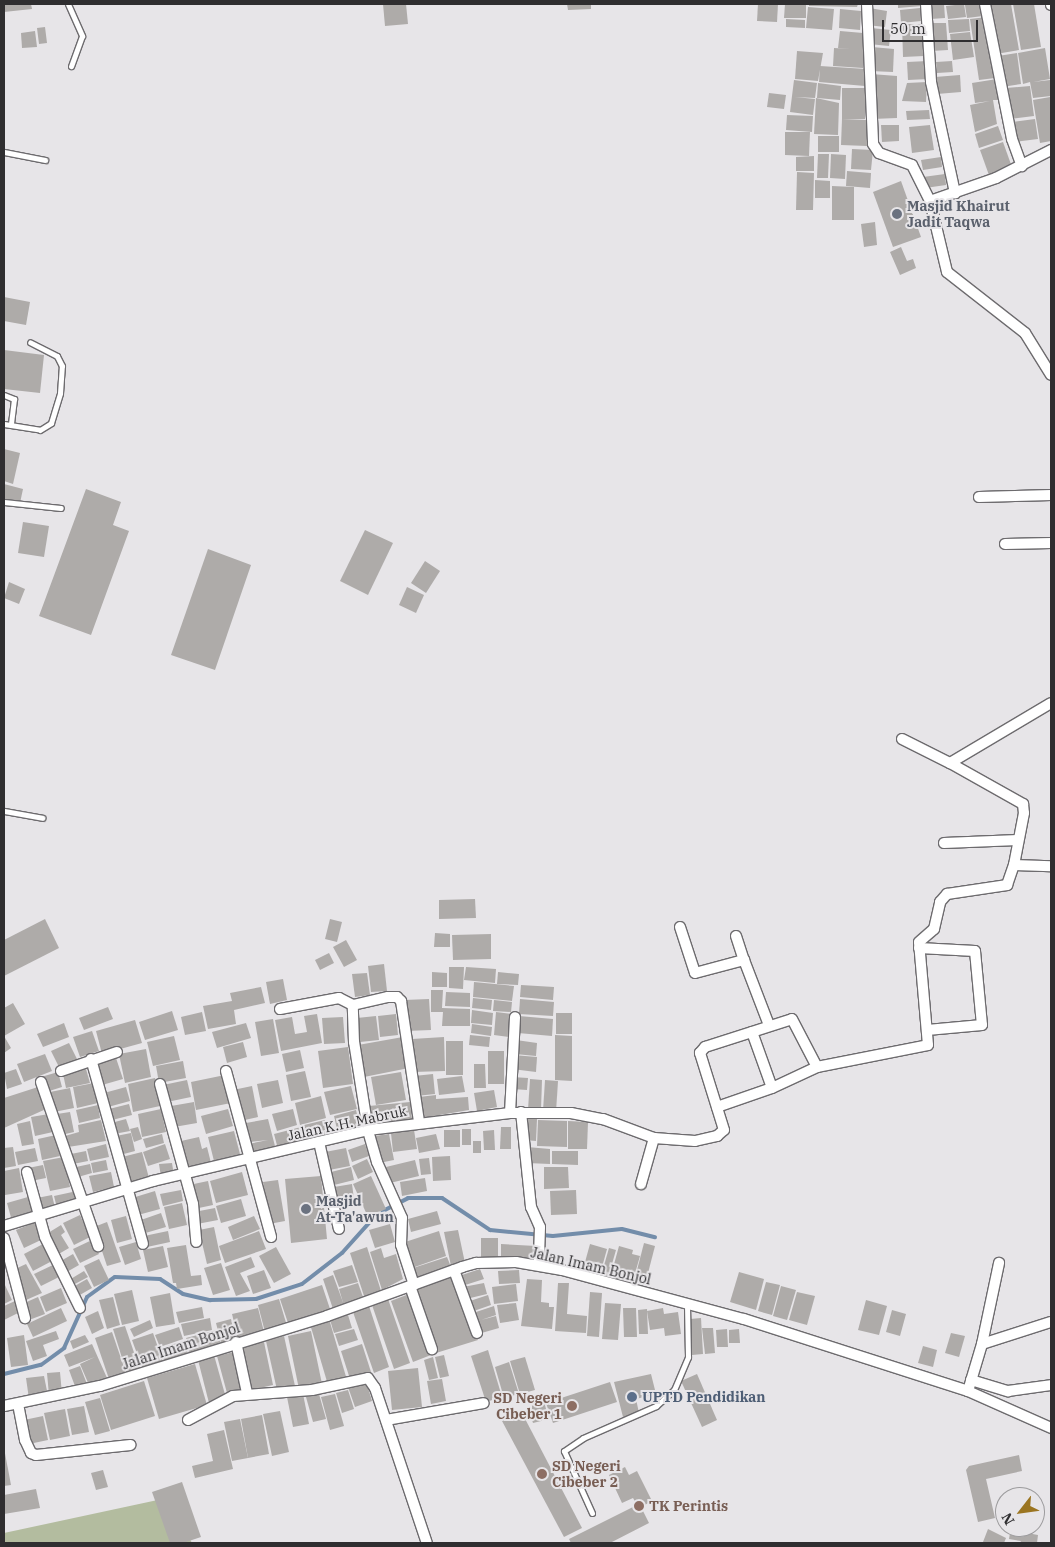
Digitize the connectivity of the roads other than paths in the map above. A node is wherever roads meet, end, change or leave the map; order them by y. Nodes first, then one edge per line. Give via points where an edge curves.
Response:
1 (68, 4) edge
2 (867, 4) edge
3 (926, 4) edge
4 (985, 4) edge
5 (71, 66) dead end
6 (1051, 150) edge
7 (4, 152) edge
8 (45, 160) dead end
9 (1022, 166) junction
10 (954, 193) junction
11 (930, 201) junction
12 (30, 342) dead end
13 (1051, 375) edge
14 (4, 396) edge
15 (4, 424) edge
16 (11, 425) junction
17 (1051, 494) edge
18 (979, 497) dead end
19 (4, 502) edge
20 (61, 508) dead end
21 (1051, 543) edge
22 (1005, 544) dead end
23 (1051, 703) edge
24 (902, 739) dead end
25 (950, 763) junction
26 (4, 811) edge
27 (42, 818) dead end
28 (1018, 840) junction
29 (944, 843) dead end
30 (1014, 865) junction
31 (1051, 866) edge
32 (680, 927) dead end
33 (736, 936) dead end
34 (919, 948) junction
35 (744, 960) junction
36 (353, 1004) junction
37 (280, 1009) dead end
38 (515, 1017) dead end
39 (769, 1025) junction
40 (927, 1030) junction
41 (752, 1032) junction
42 (117, 1052) dead end
43 (91, 1059) junction
44 (817, 1067) junction
45 (61, 1071) dead end
46 (226, 1071) dead end
47 (41, 1082) dead end
48 (160, 1084) dead end
49 (772, 1088) junction
50 (717, 1107) junction
51 (521, 1112) junction
52 (510, 1113) junction
53 (419, 1122) junction
54 (368, 1130) junction
55 (654, 1138) junction
56 (319, 1142) junction
57 (248, 1159) junction
58 (27, 1172) dead end
59 (184, 1174) junction
60 (641, 1184) dead end
61 (129, 1188) junction
62 (85, 1203) junction
63 (39, 1217) junction
64 (4, 1226) edge
65 (339, 1229) dead end
66 (271, 1237) dead end
67 (4, 1238) edge
68 (196, 1242) dead end
69 (143, 1244) dead end
70 (98, 1246) dead end
71 (999, 1263) dead end
72 (539, 1265) junction
73 (454, 1270) junction
74 (412, 1285) junction
75 (688, 1304) junction
76 (80, 1308) dead end
77 (25, 1318) dead end
78 (1051, 1321) edge
79 (476, 1333) dead end
80 (236, 1342) junction
81 (982, 1344) junction
82 (432, 1349) dead end
83 (971, 1380) junction
84 (1051, 1385) edge
85 (968, 1391) junction
86 (248, 1393) junction
87 (484, 1403) dead end
88 (18, 1404) junction
89 (4, 1406) edge
90 (188, 1420) dead end
91 (386, 1420) junction
92 (1051, 1428) edge
93 (130, 1445) dead end
94 (592, 1513) dead end
95 (427, 1543) edge

1 - 5 lane via 82,36
2 - 11 street via 873,144 879,153 912,165
3 - 10 street via 931,82
4 - 9 street via 1012,139
6 - 9 street
7 - 8 lane
9 - 10 street
10 - 11 street
11 - 13 street via 948,272 1025,333
12 - 16 lane via 57,356 62,366 60,392 51,423 40,430
14 - 16 lane via 14,399
15 - 16 lane
17 - 18 street
19 - 20 lane
21 - 22 street
23 - 25 street
24 - 25 street
25 - 28 street via 1020,800 1024,813
26 - 27 lane
28 - 29 street
28 - 30 street
30 - 31 street
30 - 34 street via 1007,885 948,894 940,902 934,928 921,937
32 - 35 street via 695,973
33 - 35 street
34 - 40 street
34 - 40 street via 976,952 982,1025
35 - 39 street
36 - 37 street via 339,998
36 - 53 street via 388,997 397,997 401,1001
36 - 54 street via 354,1042
38 - 52 street
39 - 41 street
39 - 44 street via 794,1020
40 - 44 street via 928,1045 921,1048
41 - 49 street
41 - 50 street via 701,1049
42 - 43 street
43 - 45 street
43 - 61 street
44 - 49 street
46 - 57 street
47 - 62 street
48 - 59 street
49 - 50 street
50 - 55 street, Jalan K.H. Mabruk via 724,1130 717,1136 681,1142
51 - 52 street, Jalan K.H. Mabruk
51 - 55 street, Jalan K.H. Mabruk via 603,1119
51 - 72 street via 531,1207 540,1227
52 - 53 street, Jalan K.H. Mabruk
53 - 54 street, Jalan K.H. Mabruk
54 - 56 street, Jalan K.H. Mabruk
54 - 74 street via 402,1218 401,1245
55 - 60 street
56 - 57 street, Jalan K.H. Mabruk
56 - 65 street
57 - 59 street, Jalan K.H. Mabruk
57 - 66 street
58 - 63 street
59 - 61 street, Jalan K.H. Mabruk
59 - 68 street via 193,1204
61 - 62 street, Jalan K.H. Mabruk
61 - 69 street
62 - 63 street, Jalan K.H. Mabruk
62 - 70 street
63 - 64 street, Jalan K.H. Mabruk
63 - 76 street
67 - 77 street
71 - 81 street
72 - 73 street, Jalan Imam Bonjol via 493,1262
72 - 75 street, Jalan Imam Bonjol
73 - 74 street, Jalan Imam Bonjol
73 - 79 street
74 - 80 street, Jalan Imam Bonjol via 326,1316
74 - 82 street
75 - 85 street, Jalan Imam Bonjol
75 - 94 lane via 688,1357 674,1390 656,1406 583,1438 564,1451
78 - 81 street
80 - 86 street
80 - 88 street, Jalan Imam Bonjol via 87,1390
81 - 83 street
83 - 84 street via 1008,1391
83 - 85 street
85 - 92 street, Jalan Imam Bonjol
86 - 90 street via 222,1401
86 - 91 street via 312,1390 368,1378
87 - 91 street
88 - 89 street, Jalan Imam Bonjol
88 - 93 street via 25,1440 31,1453 36,1455
91 - 95 street

